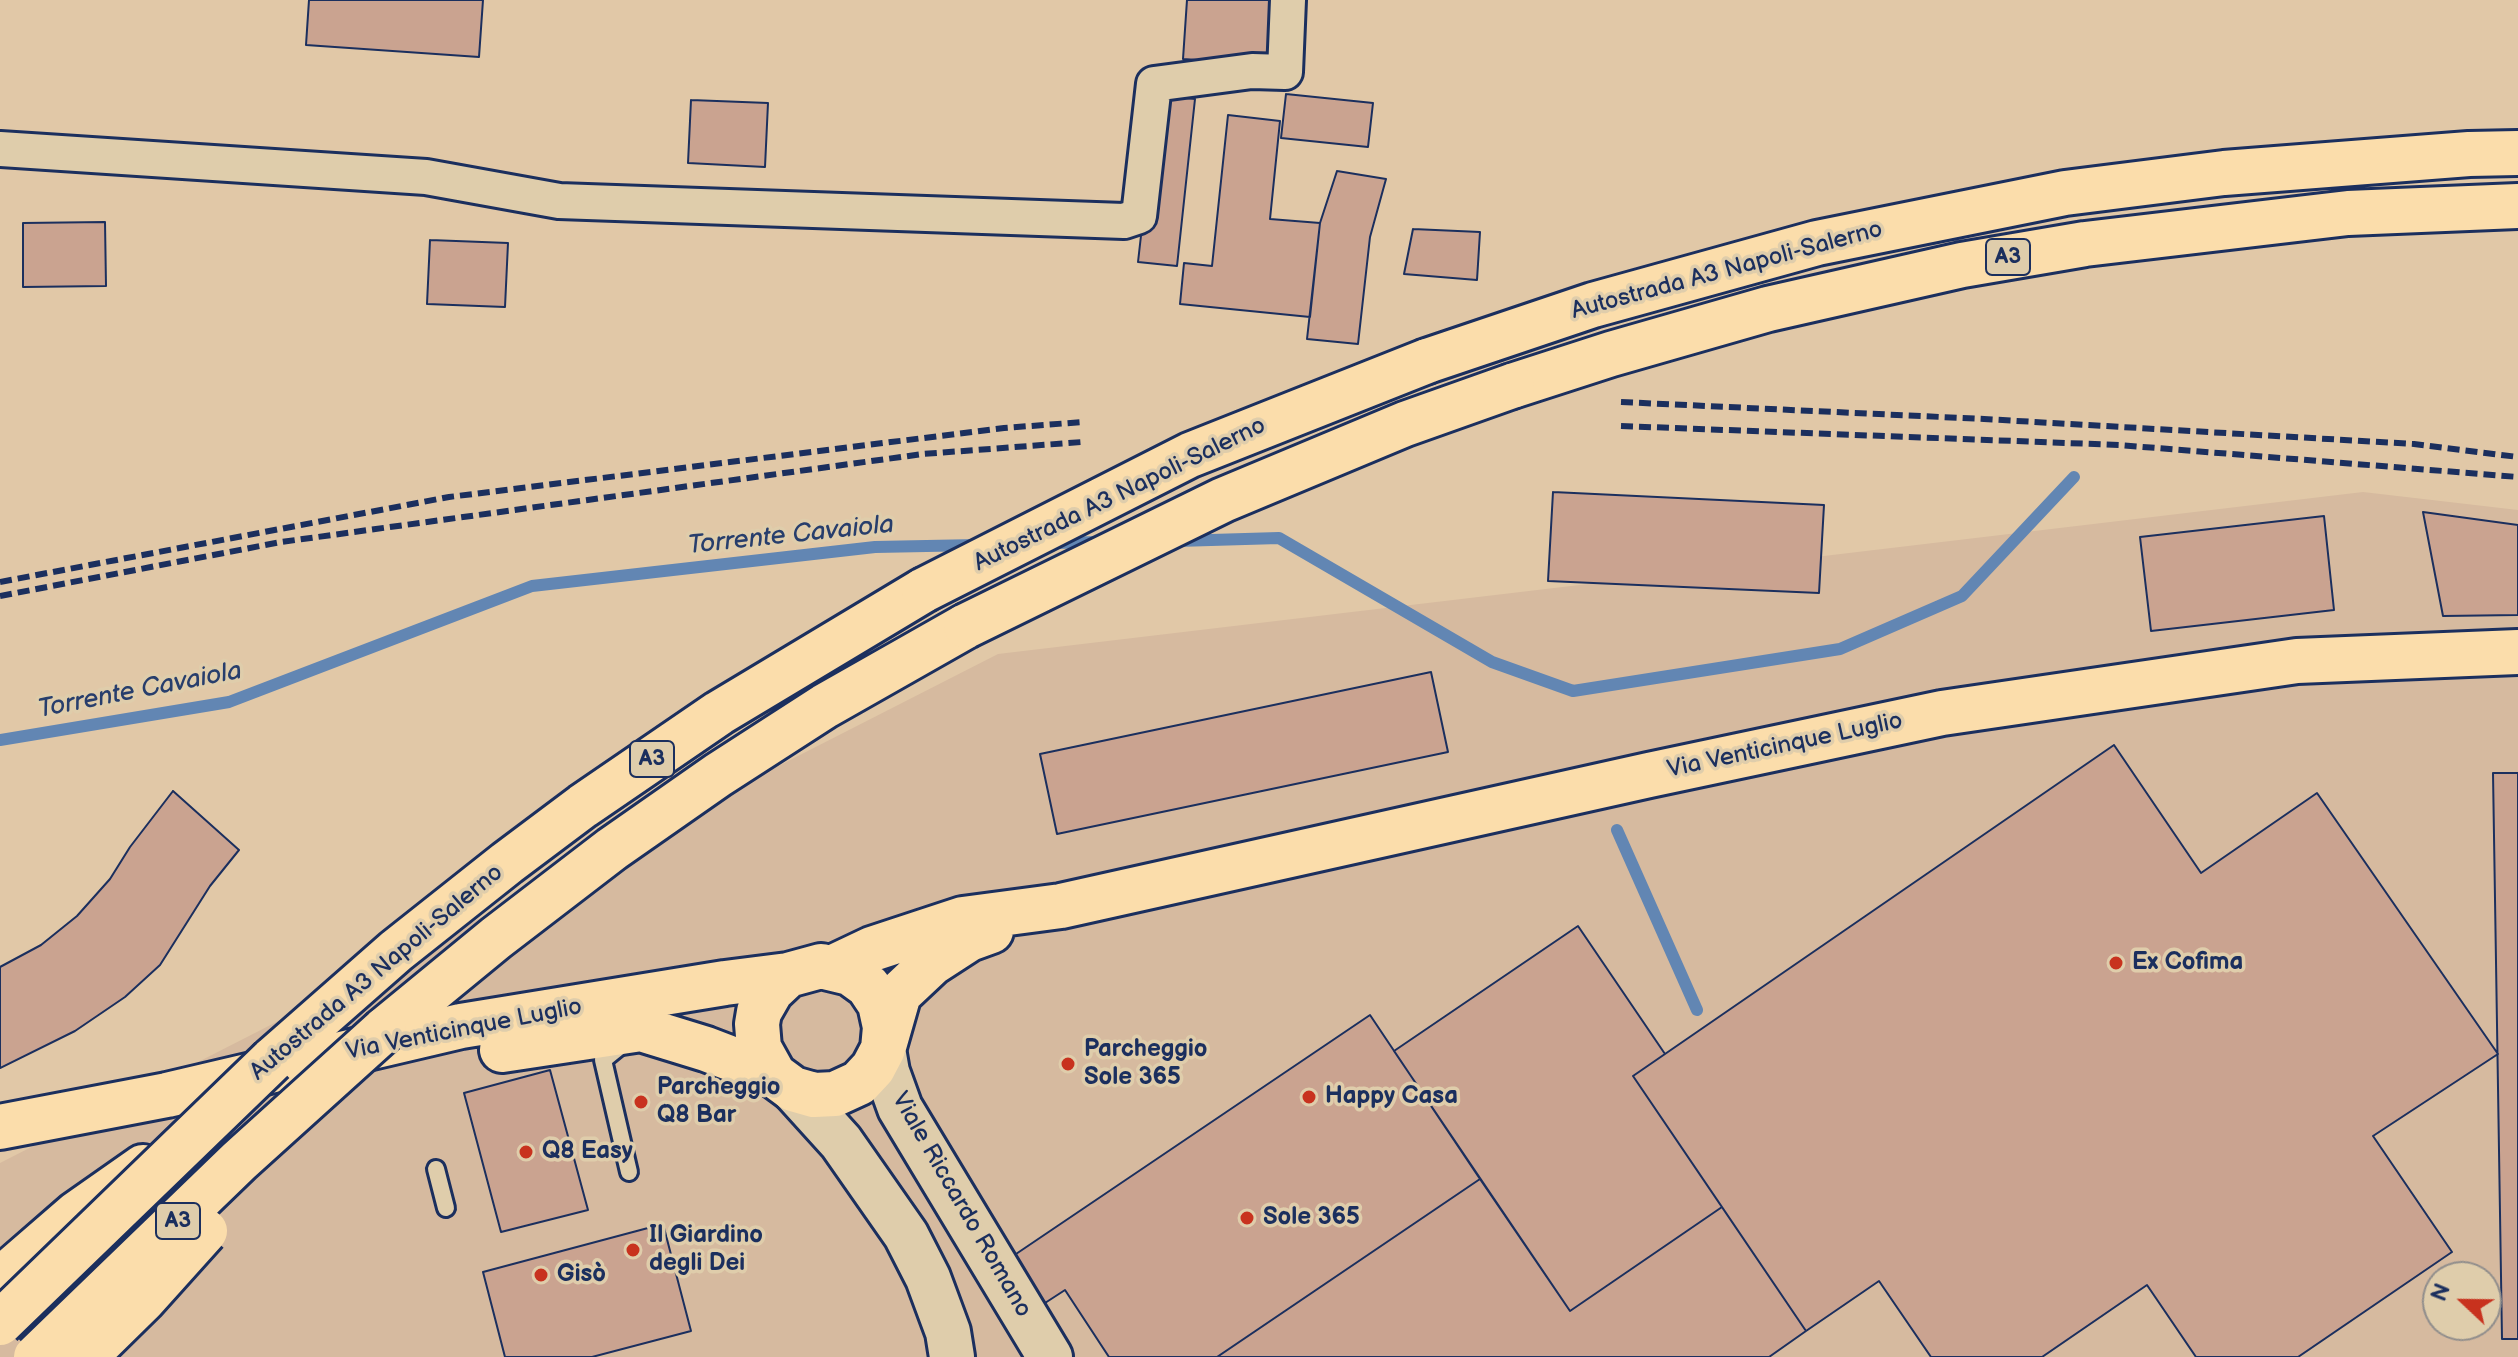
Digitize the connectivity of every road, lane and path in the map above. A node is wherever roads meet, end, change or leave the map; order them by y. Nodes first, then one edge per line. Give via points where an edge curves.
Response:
1 (1288, 0) edge
2 (0, 149) edge
3 (2518, 153) edge
4 (2518, 206) edge
5 (2518, 652) edge
6 (1061, 906) junction
7 (834, 967) junction
8 (788, 975) junction
9 (641, 1029) junction
10 (883, 1049) junction
11 (326, 1081) junction
12 (784, 1082) junction
13 (204, 1125) junction
14 (0, 1127) edge
15 (0, 1153) edge
16 (436, 1169) dead end
17 (629, 1172) dead end
18 (446, 1208) dead end
19 (0, 1280) edge
20 (0, 1323) edge
21 (36, 1357) edge
22 (85, 1357) edge
23 (952, 1357) edge
24 (1050, 1357) edge

1 - 2 street via 1285,72 1252,71 1154,84 1139,216 1124,221 559,201 426,177
3 - 13 main road, Autostrada A3 Napoli-Salerno / A3, bridge via 2224,173 2065,193 1817,243 1593,305 1427,361 1190,455 924,590 719,713 558,825 396,951
4 - 11 main road, Autostrada A3 Napoli-Salerno / A3, bridge via 2334,215 2085,244 1962,265 1768,309 1611,354 1405,424 1223,500 966,626 825,706 612,849
5 - 6 main road, Via Venticinque Luglio via 2297,661 1942,713
6 - 7 main road, Via Venticinque Luglio via 963,919
6 - 10 main road, Via Venticinque Luglio via 969,939 932,963 899,994
7 - 8 main road, Via Venticinque Luglio
7 - 10 main road via 868,986 880,1004
8 - 12 main road via 771,991 757,1024 759,1048
8 - 14 main road, Via Venticinque Luglio via 461,1026 167,1095
9 - 12 main road, Via Venticinque Luglio
9 - 15 main road, Via Venticinque Luglio via 456,1057 157,1126
9 - 17 lane via 603,1060
10 - 12 main road, Via Venticinque Luglio via 859,1083 835,1094 814,1095
10 - 24 main road, Viale Riccardo Romano via 900,1108
11 - 21 main road, Autostrada A3 Napoli-Salerno / A3, bridge
11 - 22 main road, bridge via 244,1186
12 - 23 main road via 841,1142 906,1235 928,1278
13 - 19 main road, A3, bridge via 76,1214
13 - 20 main road, Autostrada A3 Napoli-Salerno / A3, bridge
16 - 18 lane

